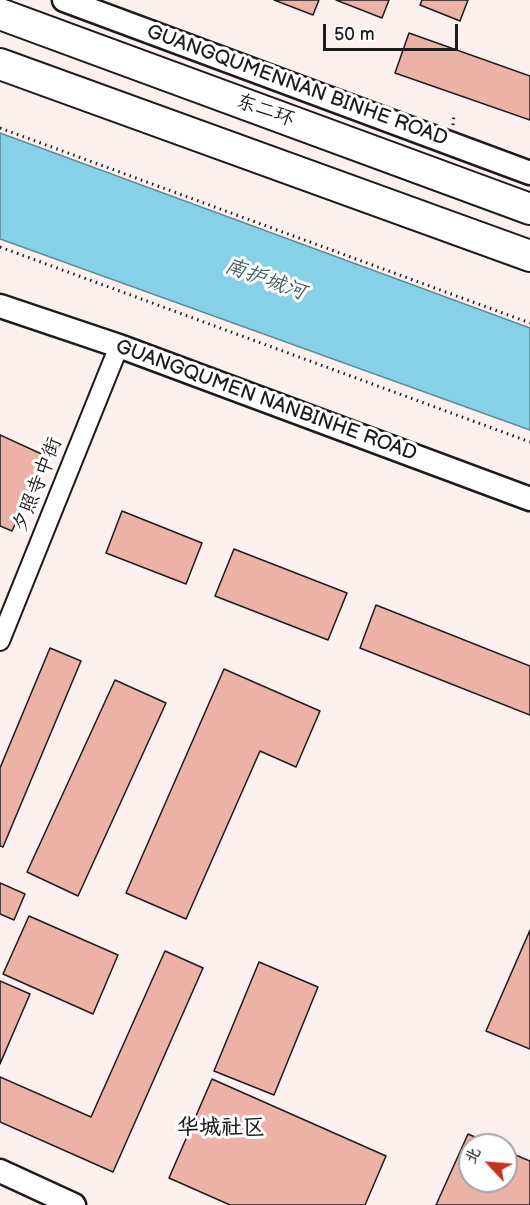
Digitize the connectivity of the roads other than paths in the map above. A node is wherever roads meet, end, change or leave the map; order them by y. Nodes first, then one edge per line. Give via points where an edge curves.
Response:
1 (65, 0) edge
2 (0, 14) edge
3 (0, 64) edge
4 (530, 173) edge
5 (530, 209) edge
6 (530, 256) edge
7 (0, 306) edge
8 (119, 346) junction
9 (530, 499) edge
10 (0, 641) edge
11 (0, 1171) edge
12 (74, 1205) edge

1 - 4 street, GUANGQUMENNAN BINHE ROAD
2 - 5 highway, 东二环
3 - 6 highway
7 - 8 street, GUANGQUMEN NANBINHE ROAD
8 - 9 street, GUANGQUMEN NANBINHE ROAD
8 - 10 street, 夕照寺中街
11 - 12 street

